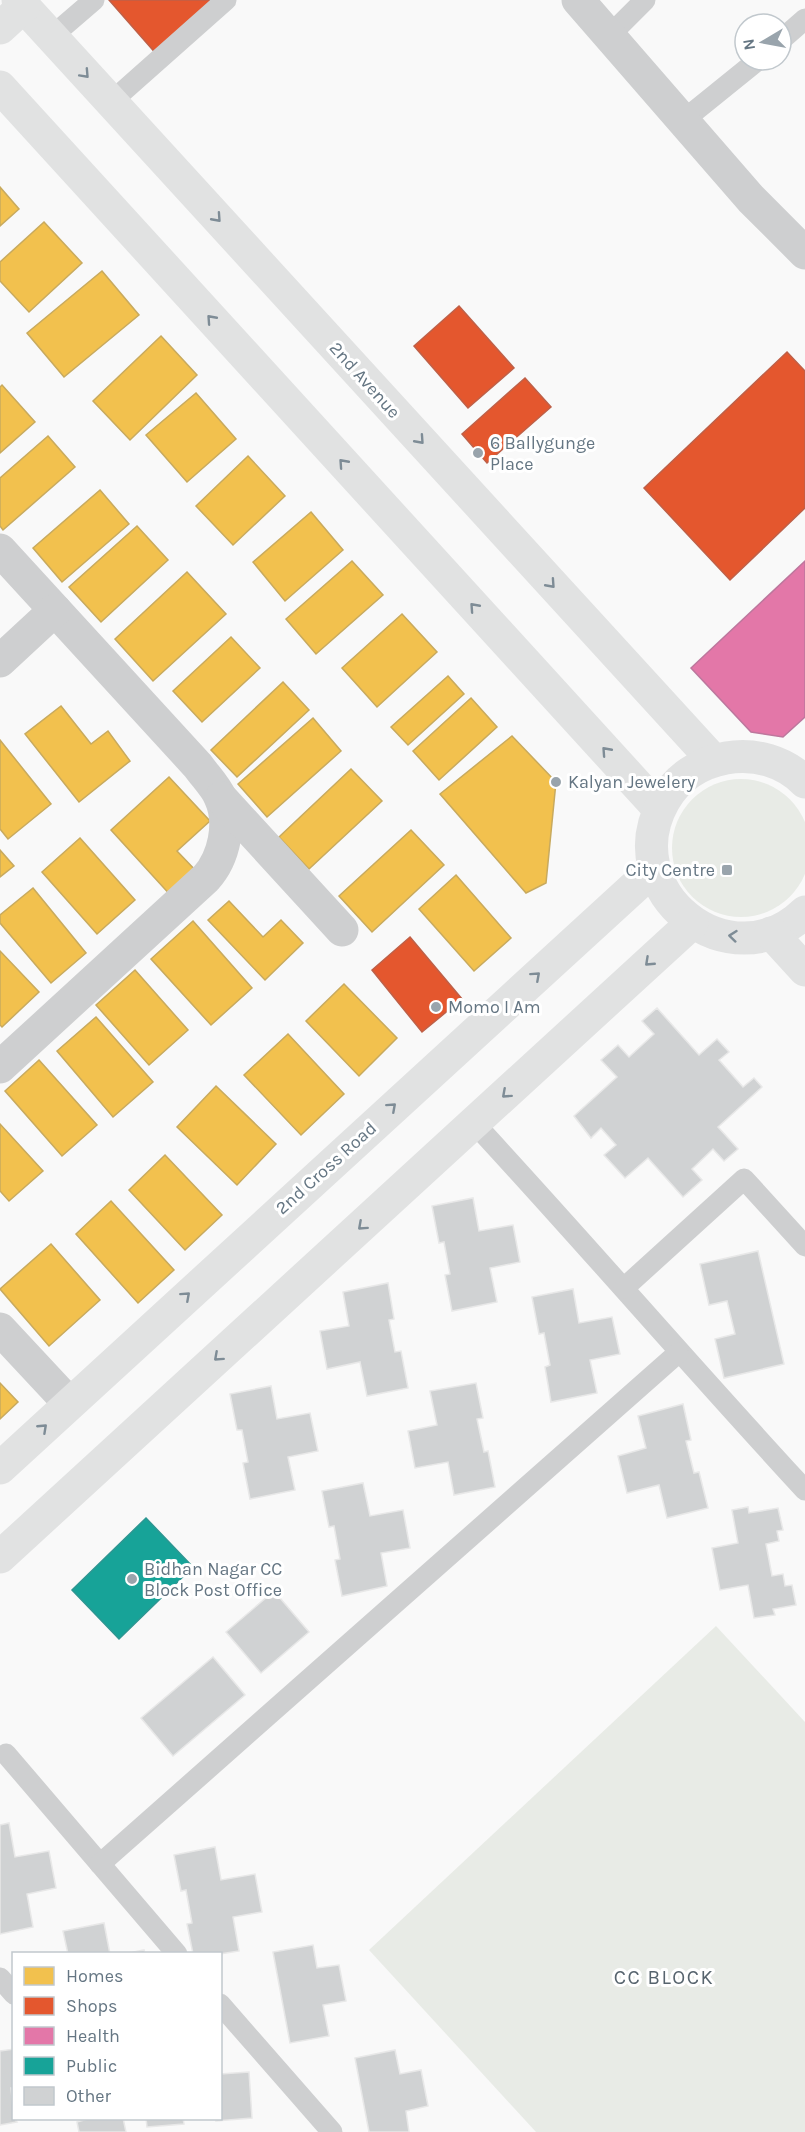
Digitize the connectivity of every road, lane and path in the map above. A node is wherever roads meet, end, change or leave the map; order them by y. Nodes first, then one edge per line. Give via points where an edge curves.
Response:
1 (94, 0) edge
2 (226, 0) edge
3 (578, 0) edge
4 (645, 0) edge
5 (14, 11) edge
6 (805, 19) edge
7 (793, 30) edge
8 (610, 35) junction
9 (51, 37) junction
10 (743, 72) edge
11 (0, 87) edge
12 (111, 102) junction
13 (685, 120) junction
14 (805, 253) edge
15 (0, 550) edge
16 (55, 610) junction
17 (0, 661) edge
18 (713, 760) junction
19 (799, 766) edge
20 (220, 798) junction
21 (659, 809) junction
22 (654, 869) junction
23 (805, 912) edge
24 (693, 923) junction
25 (342, 930) dead end
26 (771, 933) junction
27 (805, 970) edge
28 (0, 1067) edge
29 (474, 1123) junction
30 (805, 1246) edge
31 (624, 1288) junction
32 (0, 1329) edge
33 (678, 1353) junction
34 (69, 1403) junction
35 (0, 1468) edge
36 (805, 1490) edge
37 (0, 1557) edge
38 (6, 1754) dead end
39 (100, 1864) junction
40 (176, 1952) edge
41 (0, 1978) edge
42 (12, 1992) edge
43 (222, 2006) edge
44 (332, 2132) edge

1 - 9 lane
2 - 12 lane
3 - 8 street
4 - 8 lane
5 - 9 street, 2nd Avenue
6 - 7 lane
8 - 13 street
9 -> 12 street, 2nd Avenue
10 - 13 lane
21 -> 11 street
12 -> 18 street, 2nd Avenue
13 - 14 street via 751,198
15 - 16 street
16 - 17 street
16 - 20 street via 198,766
18 - 19 street via 737,756
18 - 21 street via 680,779
20 - 25 street
20 - 28 street via 225,821 217,866
21 - 22 street via 651,849
22 - 24 street via 675,909
34 -> 22 street, 2nd Cross Road
23 - 26 street
26 -> 24 street via 731,937 711,933
24 -> 29 street
26 - 27 street
29 - 31 lane
29 -> 37 street
30 - 31 lane via 744,1179
31 - 33 lane
32 - 34 street
33 - 36 lane
33 - 39 lane
35 -> 34 street, 2nd Cross Road
38 - 39 lane
39 - 40 lane
41 - 42 lane
43 - 44 lane

